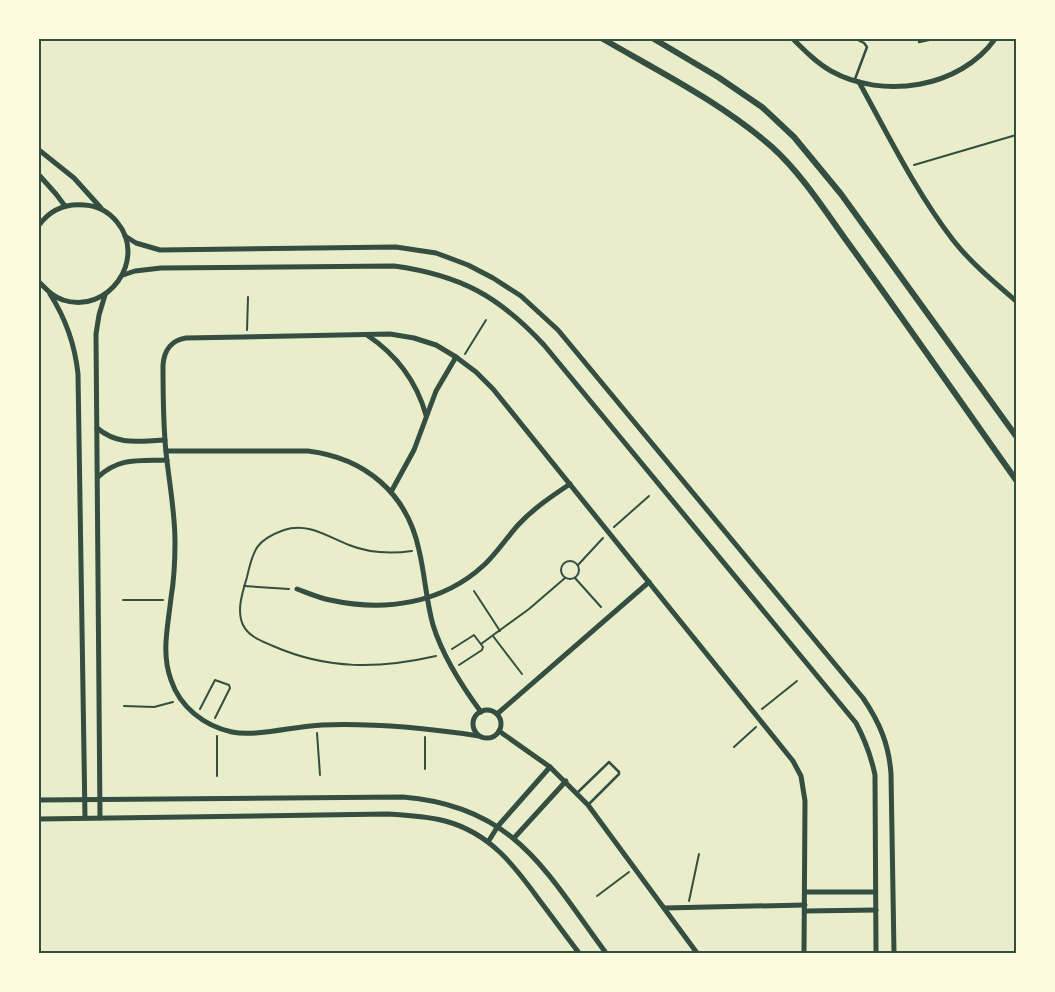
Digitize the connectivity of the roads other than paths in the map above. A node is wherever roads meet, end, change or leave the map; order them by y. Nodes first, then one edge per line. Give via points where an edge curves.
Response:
1 (603, 39) edge
2 (654, 39) edge
3 (794, 39) edge
4 (856, 39) edge
5 (933, 39) edge
6 (995, 39) edge
7 (919, 42) dead end
8 (857, 82) junction
9 (39, 150) edge
10 (39, 176) edge
11 (64, 206) junction
12 (103, 210) junction
13 (39, 225) edge
14 (125, 236) junction
15 (123, 276) junction
16 (39, 282) edge
17 (50, 294) junction
18 (105, 294) junction
19 (1016, 301) edge
20 (367, 335) junction
21 (459, 359) junction
22 (426, 415) junction
23 (97, 428) junction
24 (1016, 436) edge
25 (165, 440) junction
26 (166, 451) junction
27 (167, 460) junction
28 (98, 477) junction
29 (1016, 480) edge
30 (570, 484) junction
31 (391, 492) junction
32 (649, 582) junction
33 (297, 589) road end
34 (427, 599) junction
35 (481, 712) junction
36 (497, 714) junction
37 (499, 731) junction
38 (480, 736) junction
39 (550, 767) junction
40 (566, 781) junction
41 (577, 793) junction
42 (39, 800) edge
43 (86, 800) junction
44 (100, 800) junction
45 (588, 805) junction
46 (85, 818) junction
47 (100, 818) junction
48 (39, 819) edge
49 (498, 826) junction
50 (514, 838) junction
51 (488, 842) junction
52 (805, 892) junction
53 (876, 892) junction
54 (664, 908) junction
55 (805, 908) junction
56 (876, 910) junction
57 (580, 953) edge
58 (606, 953) edge
59 (698, 953) edge
60 (804, 953) edge
61 (876, 953) edge
62 (894, 953) edge

1 - 29 street via 737,119 774,149 804,182
2 - 24 street via 762,107 794,138 836,188
3 - 8 street via 818,62
4 - 8 lane via 865,45 866,50
5 - 7 lane
6 - 8 street via 968,64 942,78 914,86 884,87
8 - 19 street via 953,240 970,260
9 - 12 street via 74,178
10 - 11 street
11 - 12 street via 92,205
11 - 13 street via 44,218
12 - 14 street via 113,217
14 - 15 street via 128,250
14 - 62 street via 160,250 396,248 436,253 493,278 521,296 558,330 875,715 889,754
15 - 18 street
15 - 53 street via 134,271 161,268 394,266 451,278 478,290 510,311 544,345 856,723 871,757 874,775
16 - 17 street
17 - 18 street via 78,302
17 - 43 street via 74,345 78,374
18 - 23 street via 96,334
20 - 21 street via 414,338 436,345
20 - 22 street via 390,352 409,375
20 - 25 street via 186,338 176,341 167,349 163,359
21 - 22 street via 439,385
21 - 30 street via 493,390
22 - 31 street via 414,450
23 - 25 street via 110,438 123,442
23 - 28 street
25 - 26 street
26 - 27 street
26 - 31 street via 322,452 360,466
27 - 28 street via 125,461 115,464
27 - 38 street via 174,516 174,572 165,642 166,662 180,698 196,715 217,728 232,732 371,724
28 - 44 street
30 - 32 street
30 - 34 street via 530,513 476,572
31 - 34 street via 414,531
32 - 36 street
32 - 52 street via 793,762 803,784 805,801
33 - 34 street via 328,600 361,606
34 - 35 street via 444,654
35 - 36 street via 489,710
35 - 38 street via 474,724
36 - 37 street via 501,722
37 - 38 street via 493,736
37 - 39 street
39 - 40 street
39 - 49 street
40 - 41 street
40 - 50 street
41 - 45 street
41 - 45 lane via 609,762 619,772
42 - 43 street
43 - 44 street
43 - 46 street
44 - 47 street
44 - 49 street via 403,797 451,804
45 - 54 street
46 - 47 street
46 - 48 street
47 - 51 street via 421,816 446,821
49 - 50 street
49 - 51 street
50 - 58 street via 541,865
51 - 57 street via 511,862
52 - 53 street
52 - 55 street
53 - 56 street
54 - 55 street
54 - 59 street
55 - 56 street
55 - 60 street
56 - 61 street

